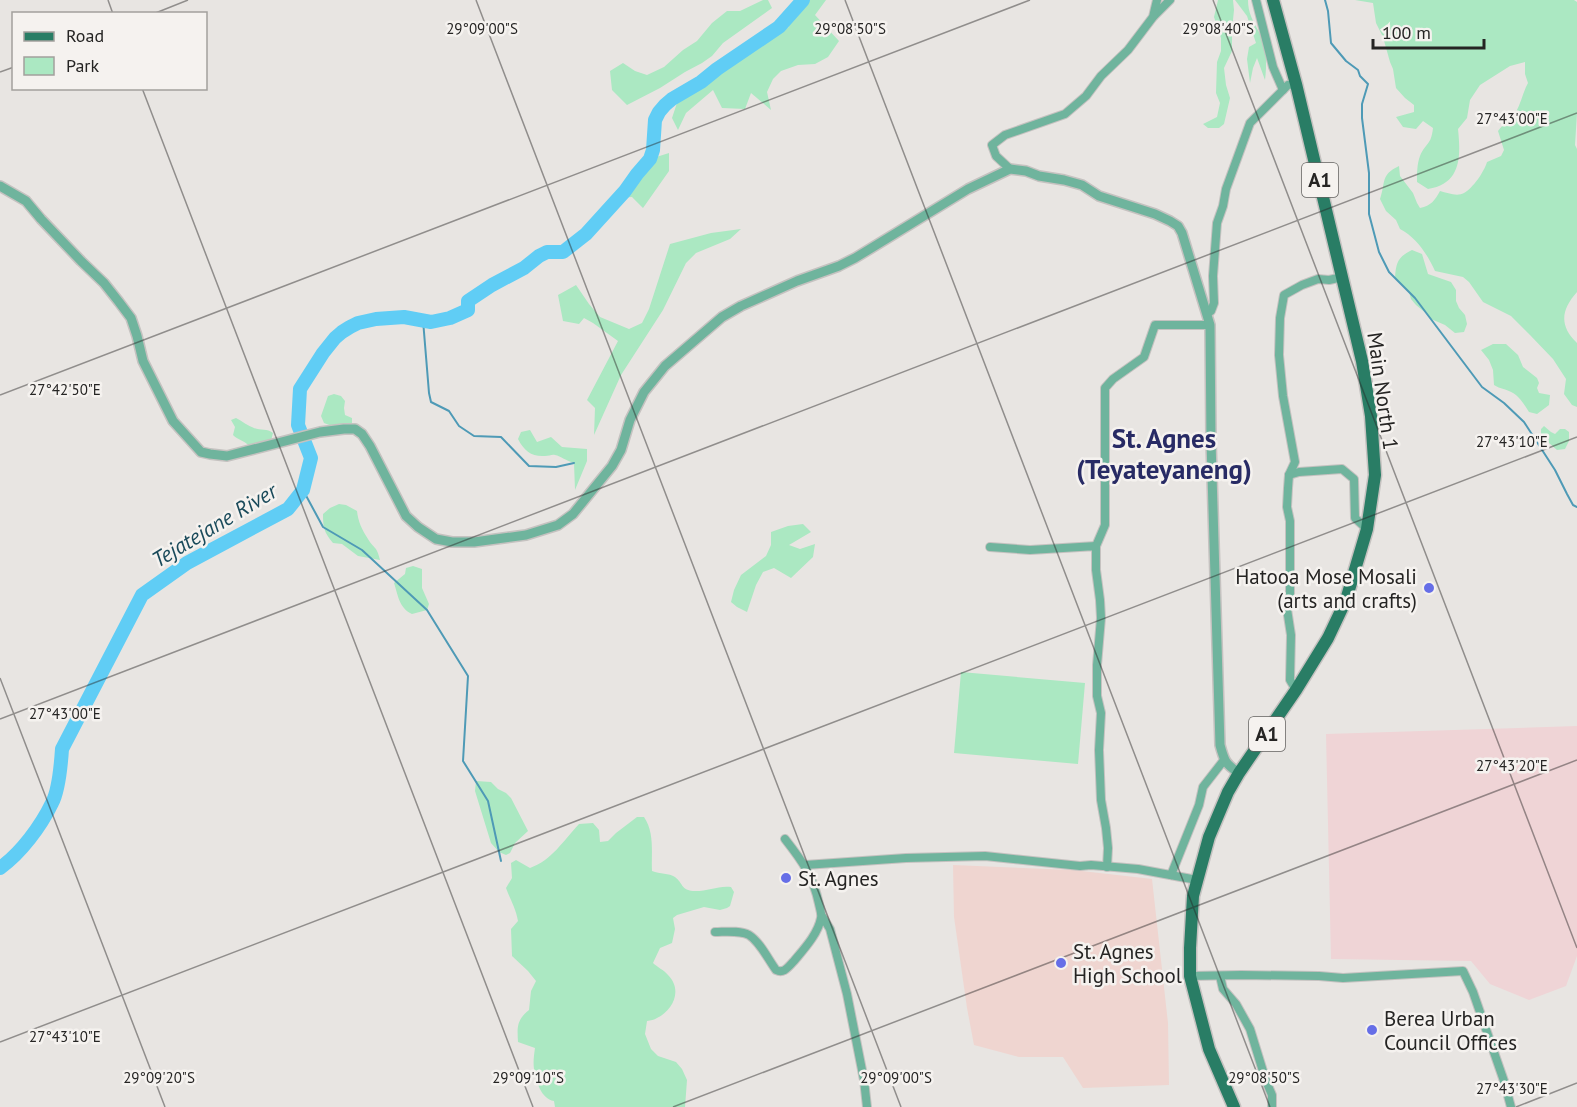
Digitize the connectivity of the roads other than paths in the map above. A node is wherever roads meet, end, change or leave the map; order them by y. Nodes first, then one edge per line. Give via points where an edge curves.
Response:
1 (1157, 0) edge
2 (1170, 0) edge
3 (1256, 0) edge
4 (1273, 0) edge
5 (1153, 17) junction
6 (1296, 84) junction
7 (1283, 90) junction
8 (1010, 169) junction
9 (0, 186) edge
10 (1343, 277) junction
11 (1208, 313) junction
12 (1210, 325) junction
13 (1289, 475) junction
14 (1367, 529) junction
15 (1096, 546) junction
16 (990, 547) dead end
17 (1296, 690) junction
18 (1224, 760) junction
19 (1239, 772) junction
20 (785, 839) dead end
21 (805, 865) junction
22 (1107, 867) junction
23 (1171, 875) junction
24 (1197, 880) junction
25 (822, 916) junction
26 (715, 932) dead end
27 (1190, 976) junction
28 (1220, 976) junction
29 (867, 1107) edge
30 (1234, 1107) edge
31 (1272, 1107) edge
32 (1511, 1107) edge

1 - 5 street
2 - 5 street
3 - 7 street via 1272,67
4 - 6 main road, Main North 1 / A1
5 - 8 street via 1128,50 1065,114 1005,135 992,145 996,156
6 - 7 street
6 - 10 main road, Main North 1 / A1
7 - 11 street via 1250,123 1226,189 1217,223 1214,303
8 - 9 street via 968,189 855,258 758,297 722,317 653,379 630,420 621,450 602,481 573,514 543,531 474,542 436,539 406,516 370,446 356,429 320,432 227,456 201,452 173,421 143,361 131,318 119,302 26,201
8 - 11 street via 1082,185 1099,196 1155,214 1178,226
10 - 13 street via 1318,279 1284,295 1280,355 1295,462
10 - 14 main road, Main North 1 / A1 via 1371,416 1375,474
11 - 12 street
12 - 15 street via 1155,325 1144,357 1105,388 1105,525
12 - 18 street via 1216,649
13 - 14 street via 1342,469 1354,479 1355,518
13 - 17 street via 1287,609 1290,680
14 - 17 main road, Main North 1 / A1 via 1346,600
15 - 16 street via 1030,550
15 - 22 street via 1101,618 1097,696 1101,713 1101,800
17 - 19 main road, Main North 1 / A1
18 - 19 street
18 - 23 street via 1203,787
19 - 24 main road, Main North 1 / A1 via 1209,837
20 - 21 street
21 - 22 street via 985,856
21 - 25 street
22 - 23 street
23 - 24 street
24 - 27 main road, Main North 1 / A1
25 - 26 street via 803,951 783,972 776,970 748,935
25 - 29 street via 830,929 847,994
27 - 28 street
27 - 30 main road, Main North 1 / A1 via 1209,1049
28 - 31 street via 1223,989 1250,1029 1272,1095
28 - 32 street via 1343,978 1462,971 1473,992

